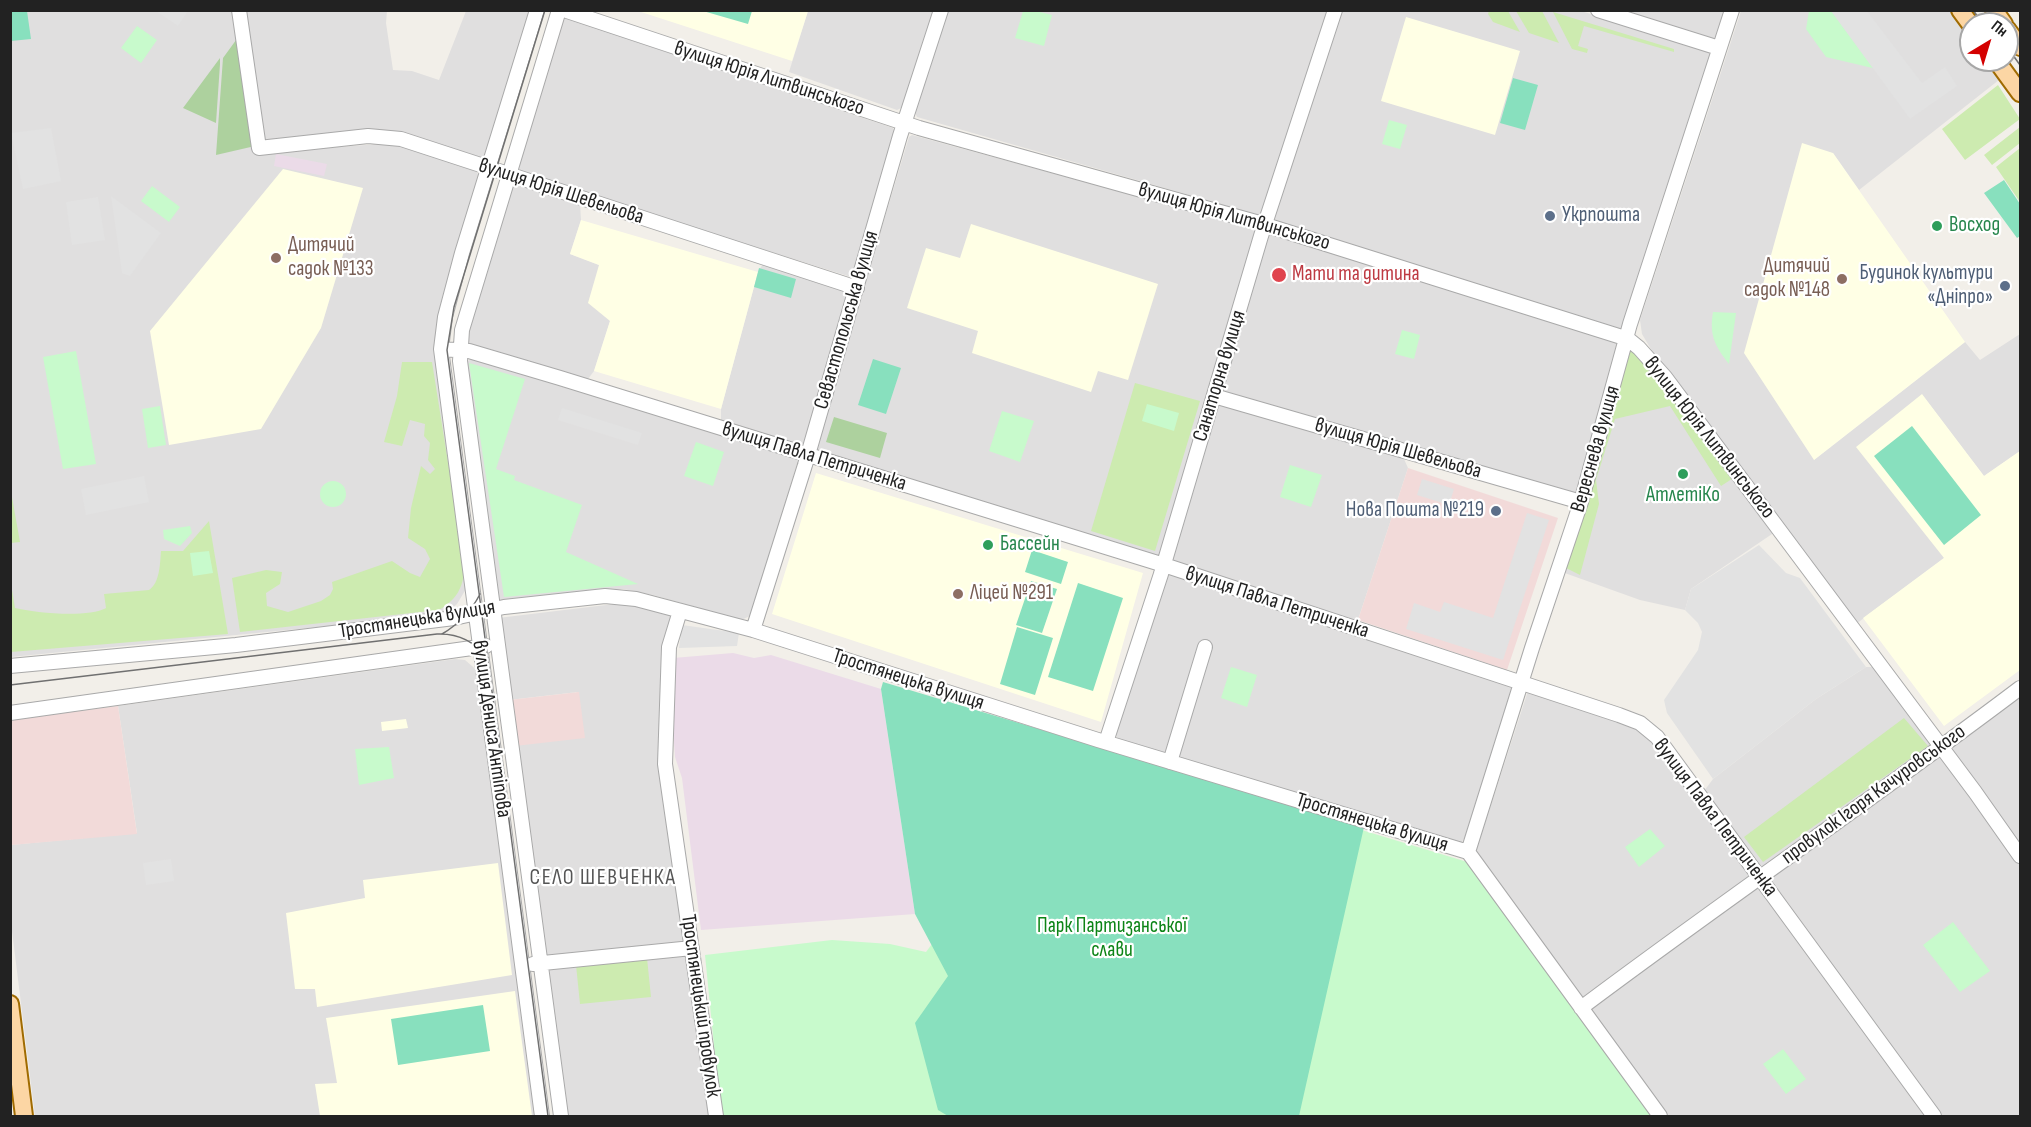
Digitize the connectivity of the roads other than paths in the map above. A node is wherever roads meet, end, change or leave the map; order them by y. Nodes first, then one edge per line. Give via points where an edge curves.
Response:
1 (239, 10) edge
2 (537, 10) edge
3 (559, 10) edge
4 (564, 10) edge
5 (941, 10) edge
6 (1335, 10) edge
7 (1598, 10) edge
8 (1732, 10) edge
9 (1719, 48) junction
10 (2005, 72) edge
11 (2020, 93) edge
12 (905, 123) junction
13 (488, 168) junction
14 (509, 175) junction
15 (1266, 225) junction
16 (857, 288) junction
17 (1628, 339) junction
18 (441, 349) junction
19 (460, 350) junction
20 (1214, 396) junction
21 (807, 455) junction
22 (1581, 502) junction
23 (1164, 565) junction
24 (492, 609) junction
25 (680, 611) junction
26 (476, 613) junction
27 (753, 630) junction
28 (497, 645) junction
29 (480, 647) junction
30 (1205, 647) dead end
31 (10, 666) edge
32 (1522, 682) junction
33 (2020, 688) edge
34 (10, 713) edge
35 (1106, 742) junction
36 (1941, 747) junction
37 (1170, 762) junction
38 (1468, 852) junction
39 (2020, 856) edge
40 (1760, 877) junction
41 (692, 948) junction
42 (540, 963) junction
43 (521, 965) junction
44 (10, 1004) edge
45 (1581, 1008) junction
46 (24, 1116) edge
47 (542, 1116) edge
48 (561, 1116) edge
49 (716, 1116) edge
50 (1660, 1116) edge
51 (1934, 1116) edge

1 - 13 street, вулиця Юрія Шевельова via 259,148 368,136 401,139
2 - 13 street, вулиця Дениса Антіпова
3 - 14 street, вулиця Дениса Антіпова
4 - 12 street, вулиця Юрія Литвинського
5 - 12 street, Севастопольська вулиця
6 - 15 street, Санаторна вулиця
7 - 9 street
8 - 9 street, Вереснева вулиця
9 - 17 street, Вереснева вулиця
10 - 11 main road
12 - 15 street, вулиця Юрія Литвинського
12 - 16 street, Севастопольська вулиця
13 - 14 street, вулиця Юрія Шевельова
13 - 18 street, вулиця Дениса Антіпова via 445,317
14 - 16 street, вулиця Юрія Шевельова
14 - 19 street, вулиця Дениса Антіпова via 462,330
15 - 17 street, вулиця Юрія Литвинського
15 - 20 street, Санаторна вулиця
16 - 21 street, Севастопольська вулиця
17 - 22 street, Вереснева вулиця
17 - 36 street, вулиця Юрія Литвинського via 1665,377
18 - 19 street, вулиця Павла Петриченка
18 - 26 street, вулиця Дениса Антіпова
19 - 21 street, вулиця Павла Петриченка
19 - 24 street, вулиця Дениса Антіпова
20 - 22 street, вулиця Юрія Шевельова
20 - 23 street, Санаторна вулиця
21 - 23 street, вулиця Павла Петриченка
21 - 27 street, Севастопольська вулиця
22 - 32 street, Вереснева вулиця
23 - 32 street, вулиця Павла Петриченка
23 - 35 street, Санаторна вулиця
24 - 25 street, Тростянецька вулиця via 605,596 636,599
24 - 26 street, Тростянецька вулиця
24 - 28 street, вулиця Дениса Антіпова
25 - 27 street, Тростянецька вулиця
25 - 41 street, Тростянецький провулок via 669,647 665,764
26 - 29 street, вулиця Дениса Антіпова
26 - 31 street, Тростянецька вулиця via 236,645
27 - 35 street, Тростянецька вулиця
28 - 29 street, Тростянецька вулиця
28 - 42 street, вулиця Дениса Антіпова
29 - 34 street, Тростянецька вулиця
29 - 43 street, вулиця Дениса Антіпова
30 - 37 street
32 - 38 street, Вереснева вулиця
32 - 40 street, вулиця Павла Петриченка via 1640,723 1657,737
33 - 36 street, провулок Ігоря Качуровського
35 - 37 street, Тростянецька вулиця
36 - 39 street, вулиця Юрія Литвинського
36 - 40 street, провулок Ігоря Качуровського
37 - 38 street, Тростянецька вулиця
38 - 45 street, Тростянецька вулиця
40 - 45 street, провулок Ігоря Качуровського
40 - 51 street, вулиця Павла Петриченка
41 - 42 street
41 - 49 street, Тростянецький провулок
42 - 43 street
42 - 48 street, вулиця Дениса Антіпова
43 - 47 street, вулиця Дениса Антіпова
44 - 46 main road
45 - 50 street, Тростянецька вулиця

